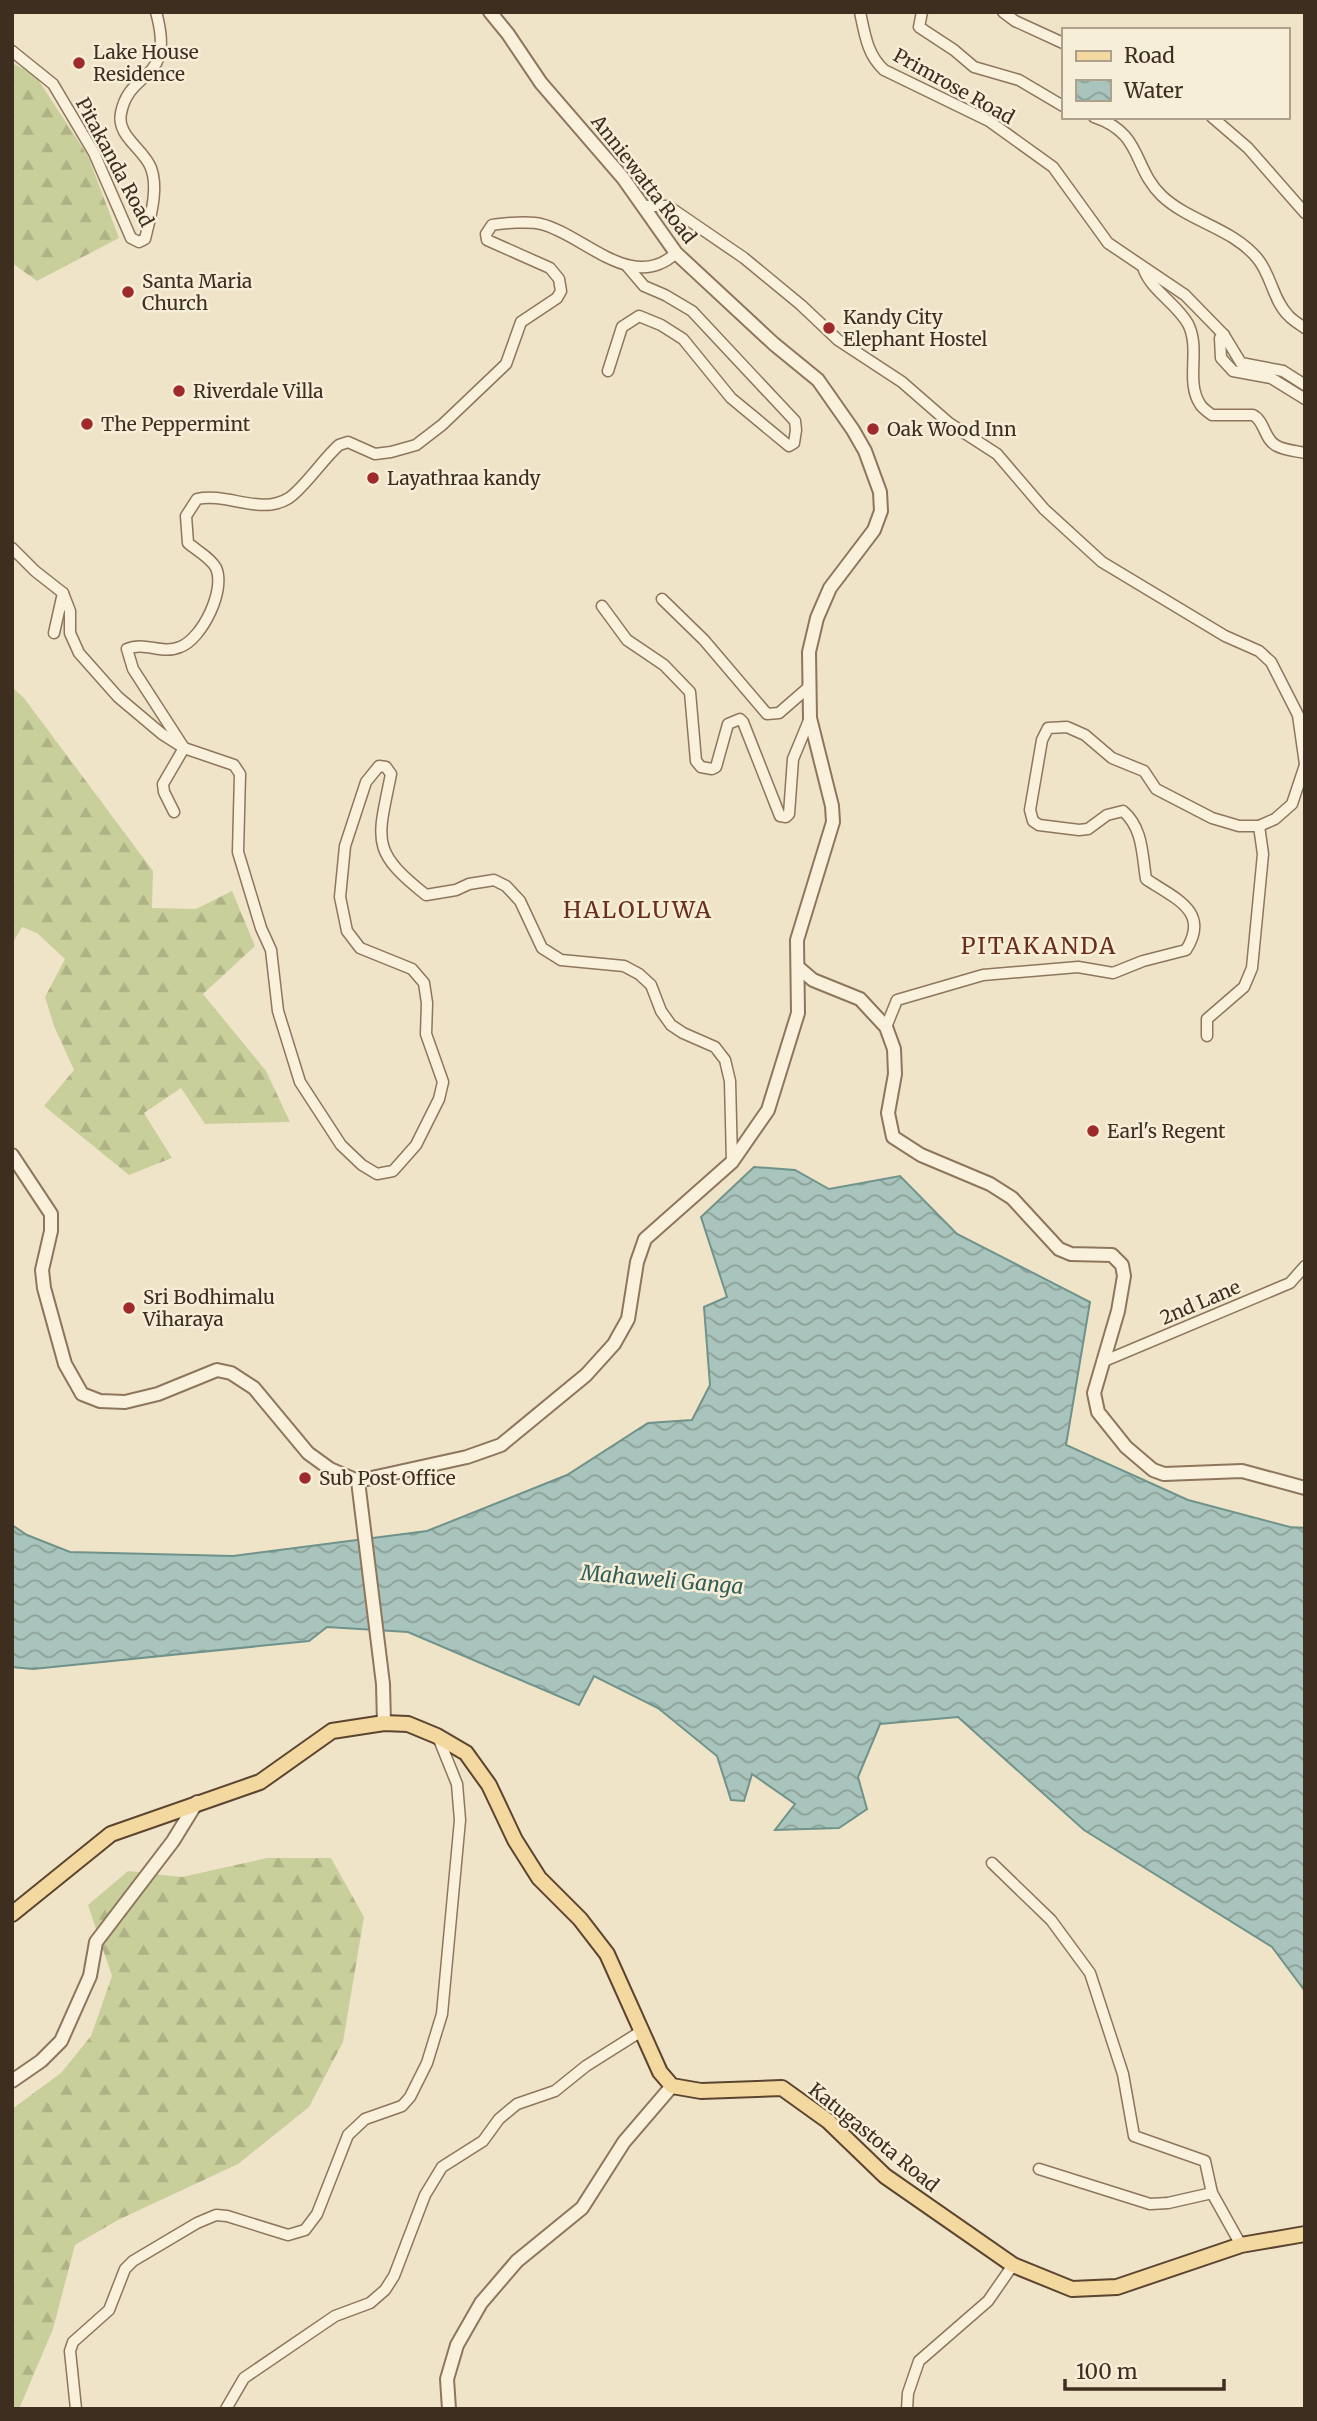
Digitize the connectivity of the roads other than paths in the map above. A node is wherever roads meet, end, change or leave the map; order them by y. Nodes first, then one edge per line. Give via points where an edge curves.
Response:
1 (156, 12) edge
2 (490, 12) edge
3 (860, 12) edge
4 (922, 12) edge
5 (1003, 12) edge
6 (1062, 43) edge
7 (12, 51) edge
8 (1062, 105) edge
9 (1100, 119) edge
10 (1214, 119) edge
11 (642, 206) junction
12 (1305, 213) edge
13 (676, 253) junction
14 (627, 266) junction
15 (1144, 269) junction
16 (1305, 328) edge
17 (1224, 335) junction
18 (608, 371) dead end
19 (1305, 385) edge
20 (1305, 399) edge
21 (1305, 453) edge
22 (12, 548) edge
23 (63, 593) junction
24 (662, 599) dead end
25 (602, 606) dead end
26 (54, 633) dead end
27 (810, 686) junction
28 (810, 718) junction
29 (184, 748) junction
30 (1305, 765) edge
31 (174, 812) dead end
32 (1259, 826) junction
33 (799, 968) junction
34 (886, 1027) junction
35 (1207, 1036) dead end
36 (12, 1155) edge
37 (732, 1162) junction
38 (1305, 1266) edge
39 (1102, 1362) junction
40 (358, 1481) junction
41 (1305, 1488) edge
42 (384, 1723) junction
43 (437, 1736) junction
44 (197, 1802) junction
45 (992, 1863) dead end
46 (12, 1914) edge
47 (640, 2032) junction
48 (12, 2081) edge
49 (672, 2086) junction
50 (1039, 2169) dead end
51 (1212, 2193) junction
52 (1305, 2234) edge
53 (1241, 2245) junction
54 (1013, 2265) junction
55 (76, 2409) edge
56 (226, 2409) edge
57 (449, 2409) edge
58 (908, 2409) edge

1 - 7 street, Pitakanda Road via 162,51 153,69 126,98 120,116 124,133 151,168 150,220 145,239 139,242 131,238 94,153 54,84
2 - 11 street, Anniewatta Road via 541,83
3 - 15 street, Primrose Road via 868,50 884,70 989,121 1054,167 1108,243
4 - 8 street via 919,27 974,67 1019,80
5 - 6 street
9 - 16 street via 1112,123 1134,146 1160,194 1242,242 1259,260 1286,314
10 - 12 street via 1248,148
11 - 13 street, Anniewatta Road
11 - 30 street via 668,205 744,258 838,340 997,454 1044,509 1102,562 1225,636 1259,651 1271,662 1297,716
13 - 14 street via 656,265
13 - 27 street, Anniewatta Road via 818,380 865,451 880,492 881,511 874,530 830,588 817,618 809,652
14 - 18 street via 644,286 692,311 794,421 794,443 789,446 731,398 683,339 639,316 622,327
14 - 29 street via 541,224 492,225 487,240 550,268 561,291 522,322 506,365 442,425 416,444 391,452 375,454 348,442 339,445 289,498 265,506 210,496 197,499 186,516 188,543 215,565 218,575 211,611 199,633 183,647 167,651 136,645 127,649 133,669
15 - 17 street, Primrose Road via 1185,295
15 - 21 street via 1188,324 1200,404 1212,415 1253,415 1271,442
17 - 19 street, Primrose Road via 1241,363 1283,371
17 - 20 street via 1220,338 1222,358 1233,370 1271,378
22 - 23 street
23 - 26 street
23 - 29 street via 70,611 70,633 79,653 118,697
24 - 27 street via 704,640 766,714 779,713
25 - 28 street via 627,640 664,665 690,692 696,761 701,767 716,767 728,724 743,722 780,816 789,814 793,758
27 - 28 street, Anniewatta Road
28 - 33 street, Anniewatta Road via 833,822 805,905 797,940
29 - 31 street via 163,783
29 - 37 street via 234,765 240,774 239,852 271,950 278,1011 289,1050 300,1082 341,1145 362,1165 377,1174 393,1171 416,1145 443,1082 426,1034 424,983 412,969 360,948 347,931 340,897 345,846 366,782 379,766 390,774 381,845 398,873 426,895 494,880 506,886 520,901 542,948 561,960 624,967 639,974 651,985 671,1025 715,1048 730,1081
30 - 32 street via 1292,804
32 - 34 street via 1239,826 1212,817 1156,789 1144,771 1112,758 1085,735 1067,727 1048,728 1030,810 1033,821 1079,830 1124,811 1138,829 1146,879 1188,907 1195,920 1192,940 1186,950 1113,973 1079,967 983,975 897,1000
32 - 35 street via 1264,854 1252,968 1244,987 1207,1019
33 - 34 street via 813,980 860,999
33 - 37 street, Anniewatta Road via 798,1013 777,1084 768,1110
34 - 39 street via 894,1049 888,1113 894,1137 920,1155 1012,1198 1059,1249 1071,1254 1112,1255 1122,1265 1118,1311
36 - 40 street via 51,1214 42,1270 44,1288 65,1364 82,1394 100,1401 125,1402 217,1370 231,1373 254,1388 308,1453
37 - 40 street, Anniewatta Road via 645,1240 628,1319 614,1344 586,1375 502,1445
38 - 39 street, 2nd Lane via 1290,1283
39 - 41 street via 1094,1393 1098,1412 1126,1447 1153,1470 1164,1474 1242,1471
40 - 42 street
42 - 43 main road via 408,1724
42 - 44 main road via 332,1731 260,1782
43 - 47 main road via 466,1753 489,1785 539,1878 607,1954
43 - 55 street via 457,1784 460,1820 443,2014 410,2097 402,2106 365,2119 348,2135 317,2214 305,2230 288,2235 216,2216 132,2261 109,2310 73,2342
44 - 46 main road via 111,1834
44 - 48 street via 96,1942 90,1976 61,2041
45 - 51 street via 1051,1920 1090,1973 1123,2074 1134,2136 1205,2161
47 - 49 main road via 660,2073
47 - 56 street via 555,2091 517,2104 483,2141 442,2167 425,2195 385,2290 370,2303 335,2316 244,2378
49 - 54 main road, Katugastota Road via 701,2091 782,2088 828,2121 885,2176
49 - 57 street via 624,2142 582,2208 517,2261 481,2304 457,2346 446,2379
50 - 51 street via 1150,2204
51 - 53 street
52 - 53 main road, Katugastota Road
53 - 54 main road, Katugastota Road via 1116,2287 1072,2289
54 - 58 street via 988,2301 919,2361 908,2392

